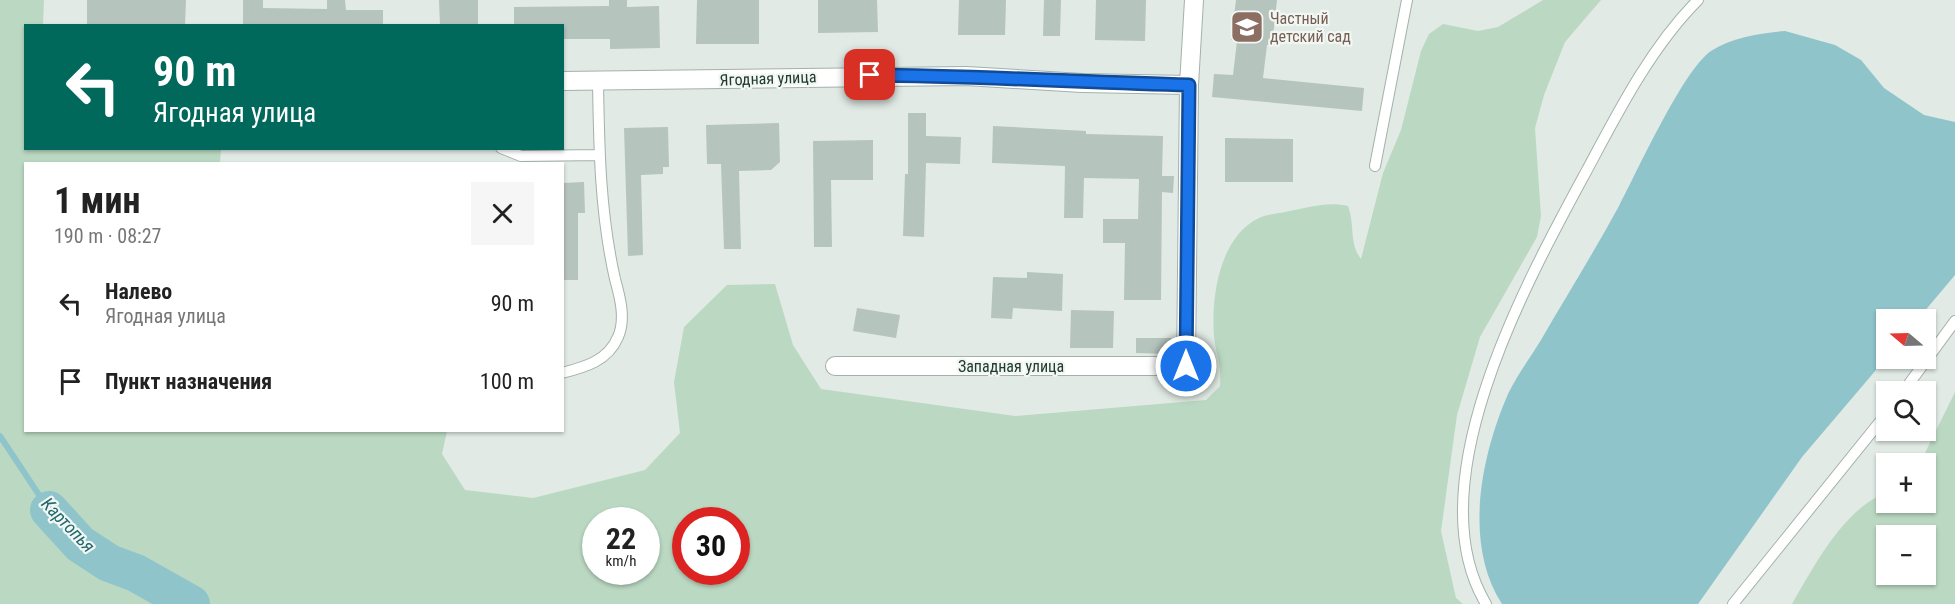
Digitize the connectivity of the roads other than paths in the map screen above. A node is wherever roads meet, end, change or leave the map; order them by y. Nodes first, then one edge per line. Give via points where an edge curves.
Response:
1 (1194, 0) edge
2 (1407, 0) edge
3 (1698, 0) edge
4 (564, 81) edge
5 (598, 81) junction
6 (1189, 85) junction
7 (506, 150) edge
8 (599, 154) junction
9 (1375, 166) dead end
10 (1955, 321) edge
11 (835, 366) dead end
12 (564, 372) edge
13 (1911, 381) edge
14 (1876, 427) edge
15 (1485, 604) edge
16 (1733, 604) edge

1 - 6 street
2 - 9 lane
3 - 15 lane via 1679,18 1658,49 1598,150 1562,216 1486,378 1474,427 1463,513 1465,550 1473,582
4 - 5 street, Ягодная улица
5 - 6 street, Ягодная улица via 966,75
5 - 8 lane
6 - 11 street, Западная улица via 1186,366
7 - 8 lane via 521,156
8 - 12 lane via 605,230 622,326 618,339 600,360
10 - 13 lane
14 - 16 lane

